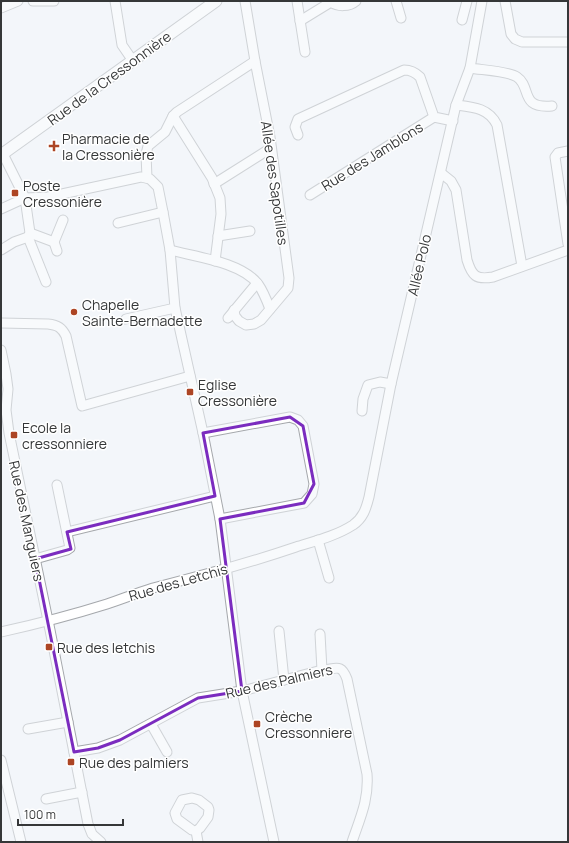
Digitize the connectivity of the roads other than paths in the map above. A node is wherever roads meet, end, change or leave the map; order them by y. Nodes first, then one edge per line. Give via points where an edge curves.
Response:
1 (18, 1) edge
2 (33, 1) edge
3 (54, 1) edge
4 (115, 1) edge
5 (216, 1) edge
6 (245, 1) edge
7 (297, 1) edge
8 (331, 1) edge
9 (356, 1) edge
10 (396, 1) edge
11 (467, 1) edge
12 (482, 1) edge
13 (505, 1) edge
14 (1, 8) edge
15 (402, 18) dead end
16 (462, 20) dead end
17 (300, 22) junction
18 (568, 42) edge
19 (305, 52) dead end
20 (132, 61) junction
21 (255, 61) junction
22 (470, 68) junction
23 (456, 105) junction
24 (552, 106) dead end
25 (173, 116) junction
26 (434, 117) junction
27 (453, 121) junction
28 (298, 134) dead end
29 (271, 148) junction
30 (568, 151) edge
31 (2, 154) edge
32 (441, 173) junction
33 (147, 178) junction
34 (214, 184) junction
35 (310, 195) dead end
36 (25, 198) junction
37 (1, 209) edge
38 (163, 212) junction
39 (63, 220) dead end
40 (118, 223) dead end
41 (250, 231) dead end
42 (29, 235) junction
43 (218, 236) junction
44 (54, 242) junction
45 (568, 244) edge
46 (1, 250) edge
47 (170, 250) junction
48 (568, 250) edge
49 (57, 251) dead end
50 (215, 261) junction
51 (522, 266) junction
52 (46, 282) dead end
53 (257, 283) junction
54 (175, 308) junction
55 (270, 309) junction
56 (234, 310) junction
57 (228, 318) dead end
58 (126, 319) dead end
59 (1, 323) edge
60 (1, 350) edge
61 (190, 376) junction
62 (391, 384) junction
63 (4, 390) edge
64 (362, 411) dead end
65 (203, 434) junction
66 (57, 485) dead end
67 (216, 496) junction
68 (220, 519) junction
69 (352, 526) joint
70 (67, 532) junction
71 (318, 540) junction
72 (35, 559) junction
73 (227, 569) junction
74 (329, 578) dead end
75 (48, 621) junction
76 (279, 631) dead end
77 (1, 632) edge
78 (320, 634) dead end
79 (322, 670) junction
80 (284, 680) junction
81 (242, 691) junction
82 (68, 722) junction
83 (151, 724) junction
84 (28, 729) dead end
85 (74, 752) junction
86 (167, 752) dead end
87 (1, 760) edge
88 (82, 792) junction
89 (10, 798) junction
90 (46, 799) dead end
91 (1, 800) edge
92 (196, 830) dead end
93 (21, 842) edge
94 (99, 842) edge
95 (198, 842) edge
96 (274, 842) edge
97 (352, 842) edge

1 - 14 street
2 - 3 street
4 - 20 street via 122,45
5 - 20 main road, Rue de la Cressonnière
6 - 21 street, Allée des Sapotilles
7 - 17 street
8 - 9 street via 343,6
8 - 17 street
10 - 15 street
11 - 16 street
12 - 22 street, Allée Polo
13 - 18 street via 511,34 515,39 522,42
17 - 19 street
20 - 31 main road, Rue de la Cressonnière
21 - 25 street
21 - 29 street, Allée des Sapotilles
22 - 23 street, Allée Polo
22 - 24 street via 512,75 522,82 526,95 532,102 542,107
23 - 27 street, Allée Polo
23 - 51 street via 481,109 489,113 497,125
25 - 33 street via 165,132 148,146
25 - 34 street
26 - 27 street, Rue des Jamblons
26 - 28 street, Rue des Jamblons via 420,77 417,73 404,70 298,119 295,127
26 - 35 street, Rue des Jamblons
27 - 32 street, Allée Polo
29 - 34 street
29 - 55 street, Allée des Sapotilles via 290,278 288,288
30 - 45 street via 558,153 555,157
31 - 36 street
32 - 51 street via 451,181 456,190 467,260 469,269 475,276 483,279 493,277
32 - 62 street, Allée Polo
33 - 36 street via 141,177 48,197
33 - 38 street via 158,187
34 - 43 street via 220,198
36 - 37 street
36 - 42 street
38 - 40 street
38 - 47 street
39 - 44 street
41 - 43 street
42 - 44 street
42 - 46 street
42 - 52 street
43 - 50 street
44 - 49 street
47 - 50 street
47 - 54 street
48 - 51 street
50 - 53 street via 235,267
53 - 55 street
53 - 56 street
54 - 58 street
54 - 61 street
55 - 56 street, Allée des Sapotilles via 261,320 246,325 239,321
56 - 57 street
59 - 61 street via 48,324 62,329 85,405
60 - 63 street, Rue des Manguiers
61 - 65 street
62 - 64 street via 368,384
62 - 69 street, Allée Polo via 366,509
63 - 72 street, Rue des Manguiers via 9,433
65 - 67 street
65 - 68 street via 290,417 298,420 303,426 314,484 312,494 304,503
66 - 70 street
67 - 68 street
67 - 70 street
68 - 73 street
69 - 71 street, Rue des Letchis
70 - 72 street via 69,549
71 - 73 street, Rue des Letchis
71 - 74 street
72 - 75 street, Rue des Manguiers
73 - 75 street, Rue des Letchis via 140,592
73 - 81 street
75 - 77 street, Rue des Letchis
75 - 82 street, Rue des Manguiers
76 - 80 street
78 - 79 street
79 - 80 street, Rue des Palmiers
79 - 97 street, Rue des Palmiers via 336,667 345,673 367,774 367,798
80 - 81 street, Rue des Palmiers
81 - 83 street, Rue des Palmiers via 198,698
81 - 96 street
82 - 84 street
82 - 85 street, Rue des Manguiers
83 - 85 street, Rue des Palmiers via 120,740 98,748
83 - 86 street
85 - 88 street, Rue des Manguiers
87 - 89 street
88 - 90 street
88 - 94 street, Rue des Manguiers via 88,824
89 - 91 street
89 - 93 street
92 - 95 street

